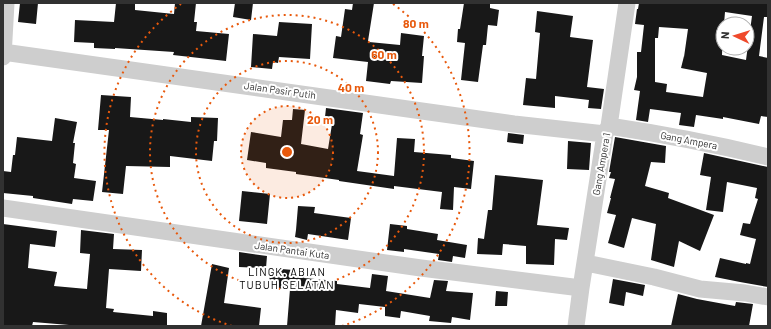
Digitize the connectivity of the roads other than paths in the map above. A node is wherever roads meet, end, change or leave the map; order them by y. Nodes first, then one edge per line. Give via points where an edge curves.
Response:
1 (6, 3) edge
2 (627, 3) edge
3 (3, 54) edge
4 (607, 130) junction
5 (768, 157) edge
6 (3, 208) edge
7 (586, 263) junction
8 (581, 288) junction
9 (768, 297) edge
10 (576, 326) edge

1 - 3 street
2 - 4 street, Gang Ampera 1
3 - 4 street, Jalan Pasir Putih via 514,124
4 - 5 street, Gang Ampera via 654,133
4 - 7 street, Gang Ampera 1
6 - 8 street, Jalan Pantai Kuta via 421,268
7 - 8 street, Gang Ampera 1
7 - 9 street via 700,289
8 - 10 street, Gang Ampera 1

